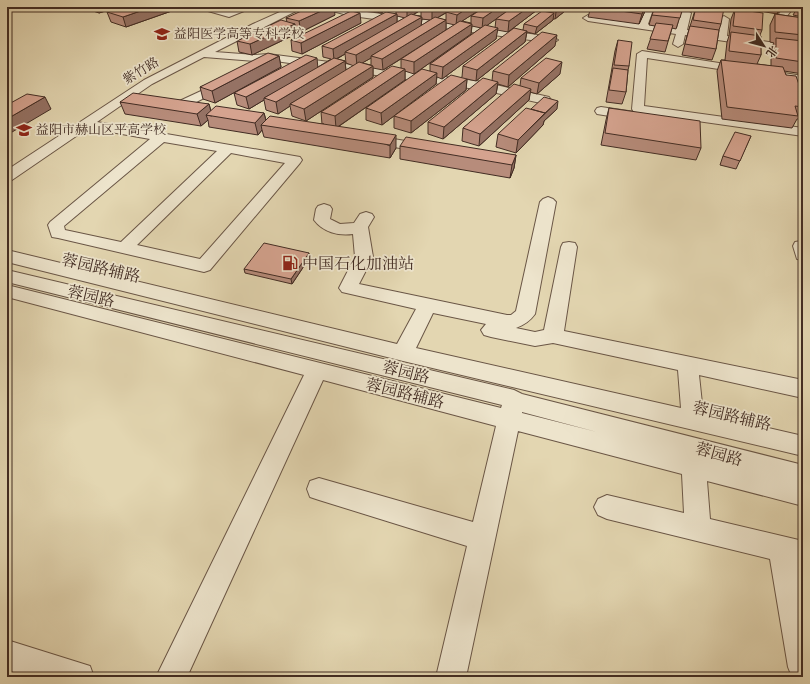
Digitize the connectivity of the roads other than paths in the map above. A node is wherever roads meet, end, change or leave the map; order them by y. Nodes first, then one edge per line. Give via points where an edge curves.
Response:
1 (204, 7) edge
2 (246, 7) edge
3 (299, 7) edge
4 (327, 7) edge
5 (364, 7) edge
6 (648, 7) edge
7 (352, 13) junction
8 (686, 13) dead end
9 (588, 18) dead end
10 (724, 19) edge
11 (338, 20) edge
12 (681, 32) junction
13 (645, 35) junction
14 (722, 38) junction
15 (553, 40) edge
16 (765, 44) junction
17 (282, 50) dead end
18 (803, 50) edge
19 (676, 53) dead end
20 (203, 54) junction
21 (268, 57) junction
22 (764, 66) edge
23 (252, 69) edge
24 (239, 76) edge
25 (803, 79) edge
26 (124, 98) junction
27 (545, 100) edge
28 (139, 101) edge
29 (162, 105) edge
30 (177, 107) junction
31 (201, 111) edge
32 (601, 111) dead end
33 (86, 124) junction
34 (803, 132) edge
35 (161, 137) junction
36 (357, 137) edge
37 (803, 139) edge
38 (228, 148) junction
39 (443, 152) edge
40 (7, 176) edge
41 (548, 202) dead end
42 (324, 209) dead end
43 (7, 246) edge
44 (569, 247) dead end
45 (124, 248) junction
46 (7, 256) edge
47 (7, 276) edge
48 (7, 291) edge
49 (424, 310) junction
50 (553, 336) junction
51 (407, 347) junction
52 (688, 365) junction
53 (317, 370) junction
54 (803, 389) edge
55 (511, 409) junction
56 (692, 414) junction
57 (803, 433) edge
58 (803, 446) edge
59 (693, 457) junction
60 (803, 476) edge
61 (319, 489) dead end
62 (803, 494) edge
63 (607, 507) dead end
64 (698, 529) junction
65 (482, 538) junction
66 (793, 552) edge
67 (22, 665) edge
68 (803, 667) edge
69 (79, 677) edge
70 (171, 677) edge
71 (451, 677) edge

1 - 2 street via 229,14
3 - 20 street, 紫竹路
4 - 7 street
5 - 7 street
6 - 13 street
7 - 11 street
7 - 15 street
8 - 12 street
9 - 13 street
10 - 14 street
12 - 13 street
12 - 14 street
12 - 19 street
14 - 16 street
16 - 18 street
16 - 22 street
17 - 21 street
20 - 21 street
20 - 26 street, 紫竹路 via 148,82
21 - 23 street via 266,62
21 - 27 street via 483,86
24 - 30 street
25 - 34 street via 642,54 638,110
26 - 28 street
26 - 33 street, 紫竹路
29 - 30 street
30 - 31 street
32 - 37 street
33 - 35 street
33 - 40 street, 紫竹路
35 - 38 street
35 - 45 street via 56,226 58,233
36 - 39 street
38 - 45 street
38 - 45 street via 295,160 204,266
41 - 49 street via 525,314 516,321 507,322
42 - 49 street via 322,220 326,225 350,230 363,222 364,257 348,288
43 - 51 street, 蓉园路辅路
44 - 50 street
46 - 51 street, 蓉园路
47 - 55 street, 蓉园路
48 - 53 street, 蓉园路辅路
49 - 50 street via 535,339
49 - 51 street
50 - 52 street
51 - 56 street, 蓉园路
52 - 54 street
52 - 56 street
53 - 55 street, 蓉园路辅路
53 - 70 street
55 - 59 street, 蓉园路辅路
55 - 65 street
56 - 57 street, 蓉园路辅路
56 - 58 street, 蓉园路
59 - 60 street, 蓉园路
59 - 62 street, 蓉园路辅路
59 - 64 street
61 - 65 street
63 - 64 street
64 - 66 street
65 - 71 street
66 - 68 street
67 - 69 street

